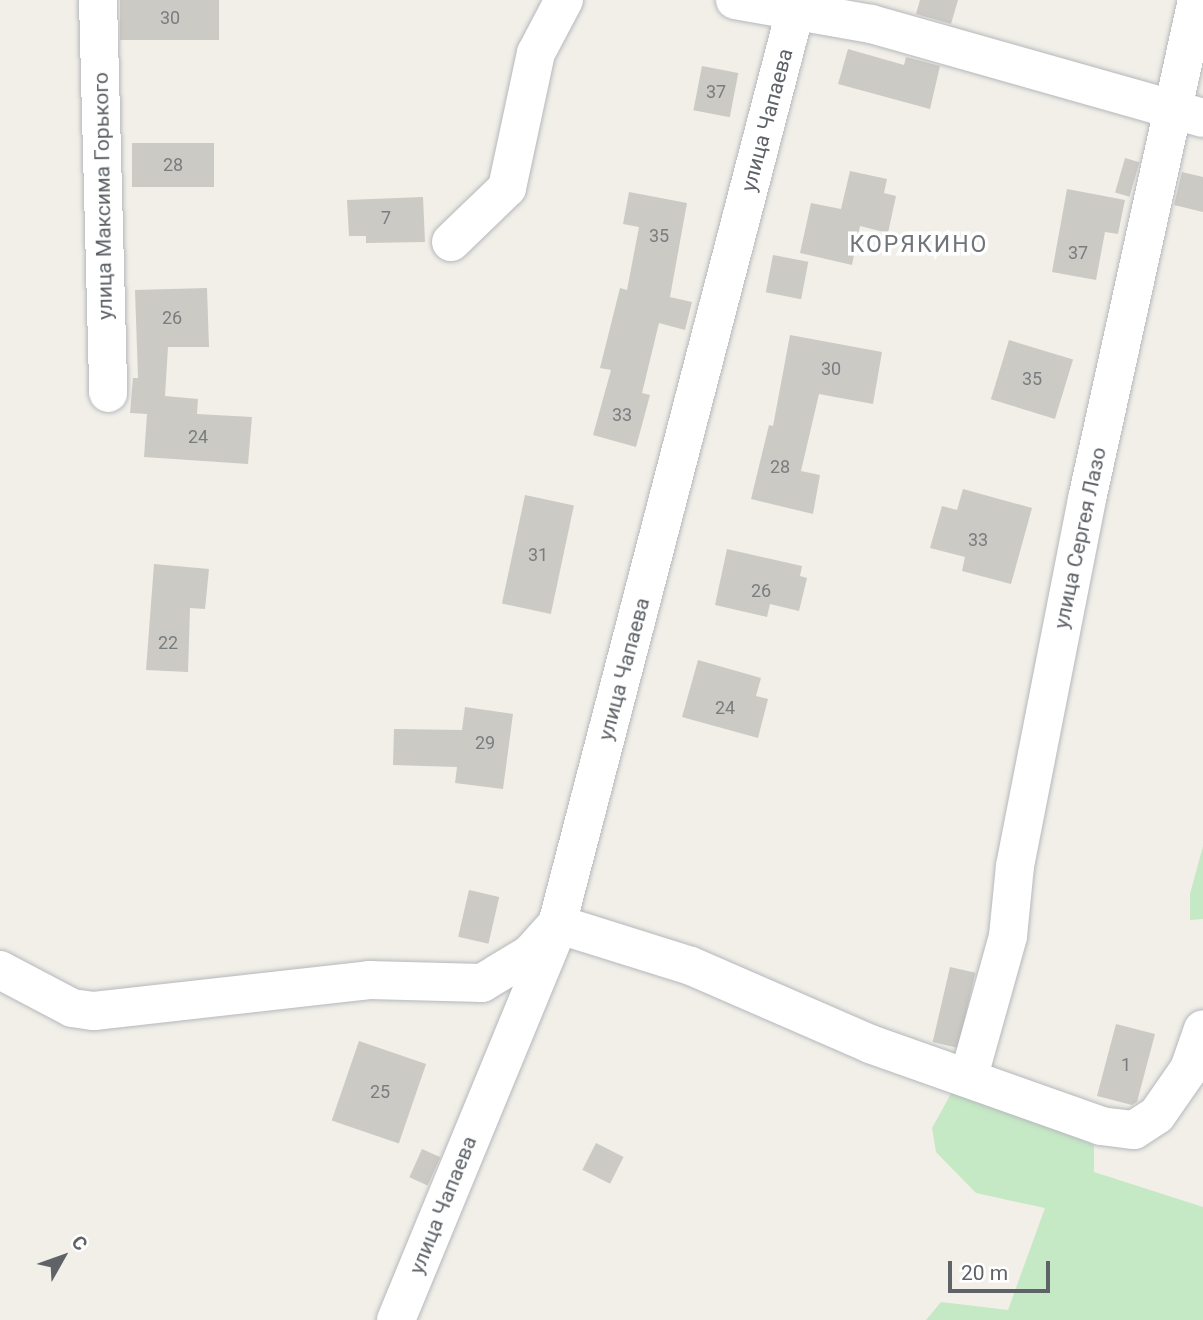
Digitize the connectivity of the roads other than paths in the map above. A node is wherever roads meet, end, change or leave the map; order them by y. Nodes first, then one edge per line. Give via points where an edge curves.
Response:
1 (98, 0) edge
2 (564, 0) edge
3 (735, 0) edge
4 (1197, 0) edge
5 (796, 7) edge
6 (1189, 115) edge
7 (451, 242) dead end
8 (108, 393) dead end
9 (557, 924) junction
10 (0, 970) edge
11 (1203, 1030) edge
12 (969, 1076) junction
13 (396, 1320) edge

1 - 8 street, улица Максима Горького
2 - 7 street via 536,53 506,188
3 - 5 street
4 - 6 street, улица Сергея Лазо
5 - 6 street
5 - 9 street, улица Чапаева
6 - 12 street, улица Сергея Лазо via 1087,499 1015,866 1007,936
9 - 10 street via 530,954 482,982 369,980 94,1012 72,1008
9 - 12 street via 691,966 870,1044
9 - 13 street, улица Чапаева
11 - 12 street via 1189,1069 1157,1115 1134,1130 1101,1126

